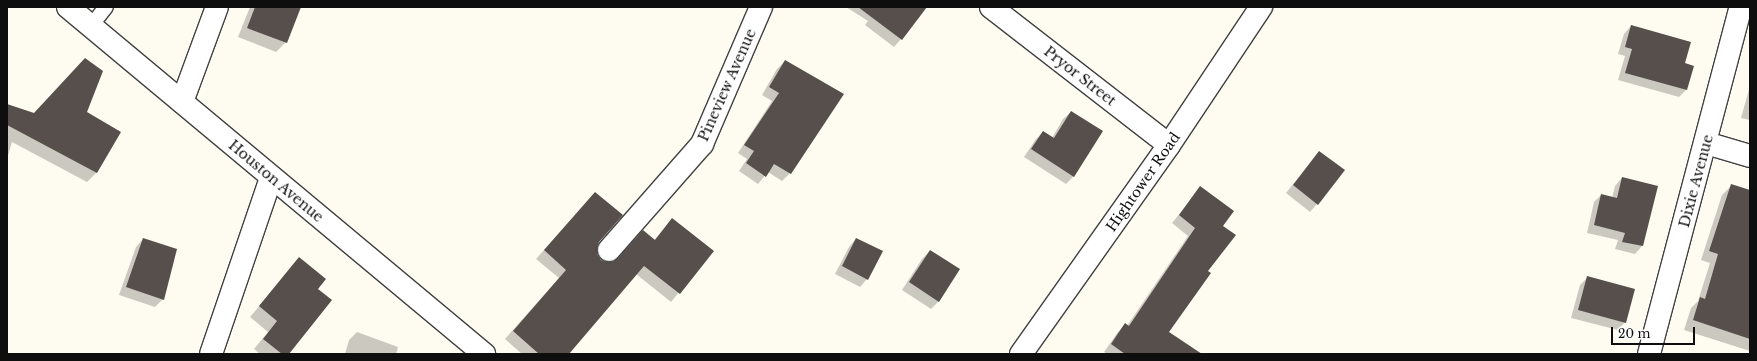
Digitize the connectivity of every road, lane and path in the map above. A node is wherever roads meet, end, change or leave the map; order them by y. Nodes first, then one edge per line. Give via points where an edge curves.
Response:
1 (68, 7) edge
2 (106, 7) edge
3 (217, 7) edge
4 (761, 7) edge
5 (991, 7) edge
6 (1260, 7) edge
7 (1741, 7) edge
8 (91, 26) junction
9 (182, 102) junction
10 (1706, 143) junction
11 (1169, 145) junction
12 (1750, 156) edge
13 (271, 178) junction
14 (609, 250) dead end
15 (211, 354) edge
16 (484, 354) edge
17 (1022, 354) edge
18 (1649, 354) edge

1 - 8 street, Houston Avenue
2 - 8 lane
3 - 9 street
4 - 14 street, Pineview Avenue via 702,144
5 - 11 street, Pryor Street
6 - 11 street, Hightower Road
7 - 10 street, Dixie Avenue
8 - 9 street, Houston Avenue
9 - 13 street, Houston Avenue
10 - 12 street
10 - 18 street, Dixie Avenue
11 - 17 street, Hightower Road
13 - 15 street
13 - 16 street, Houston Avenue

